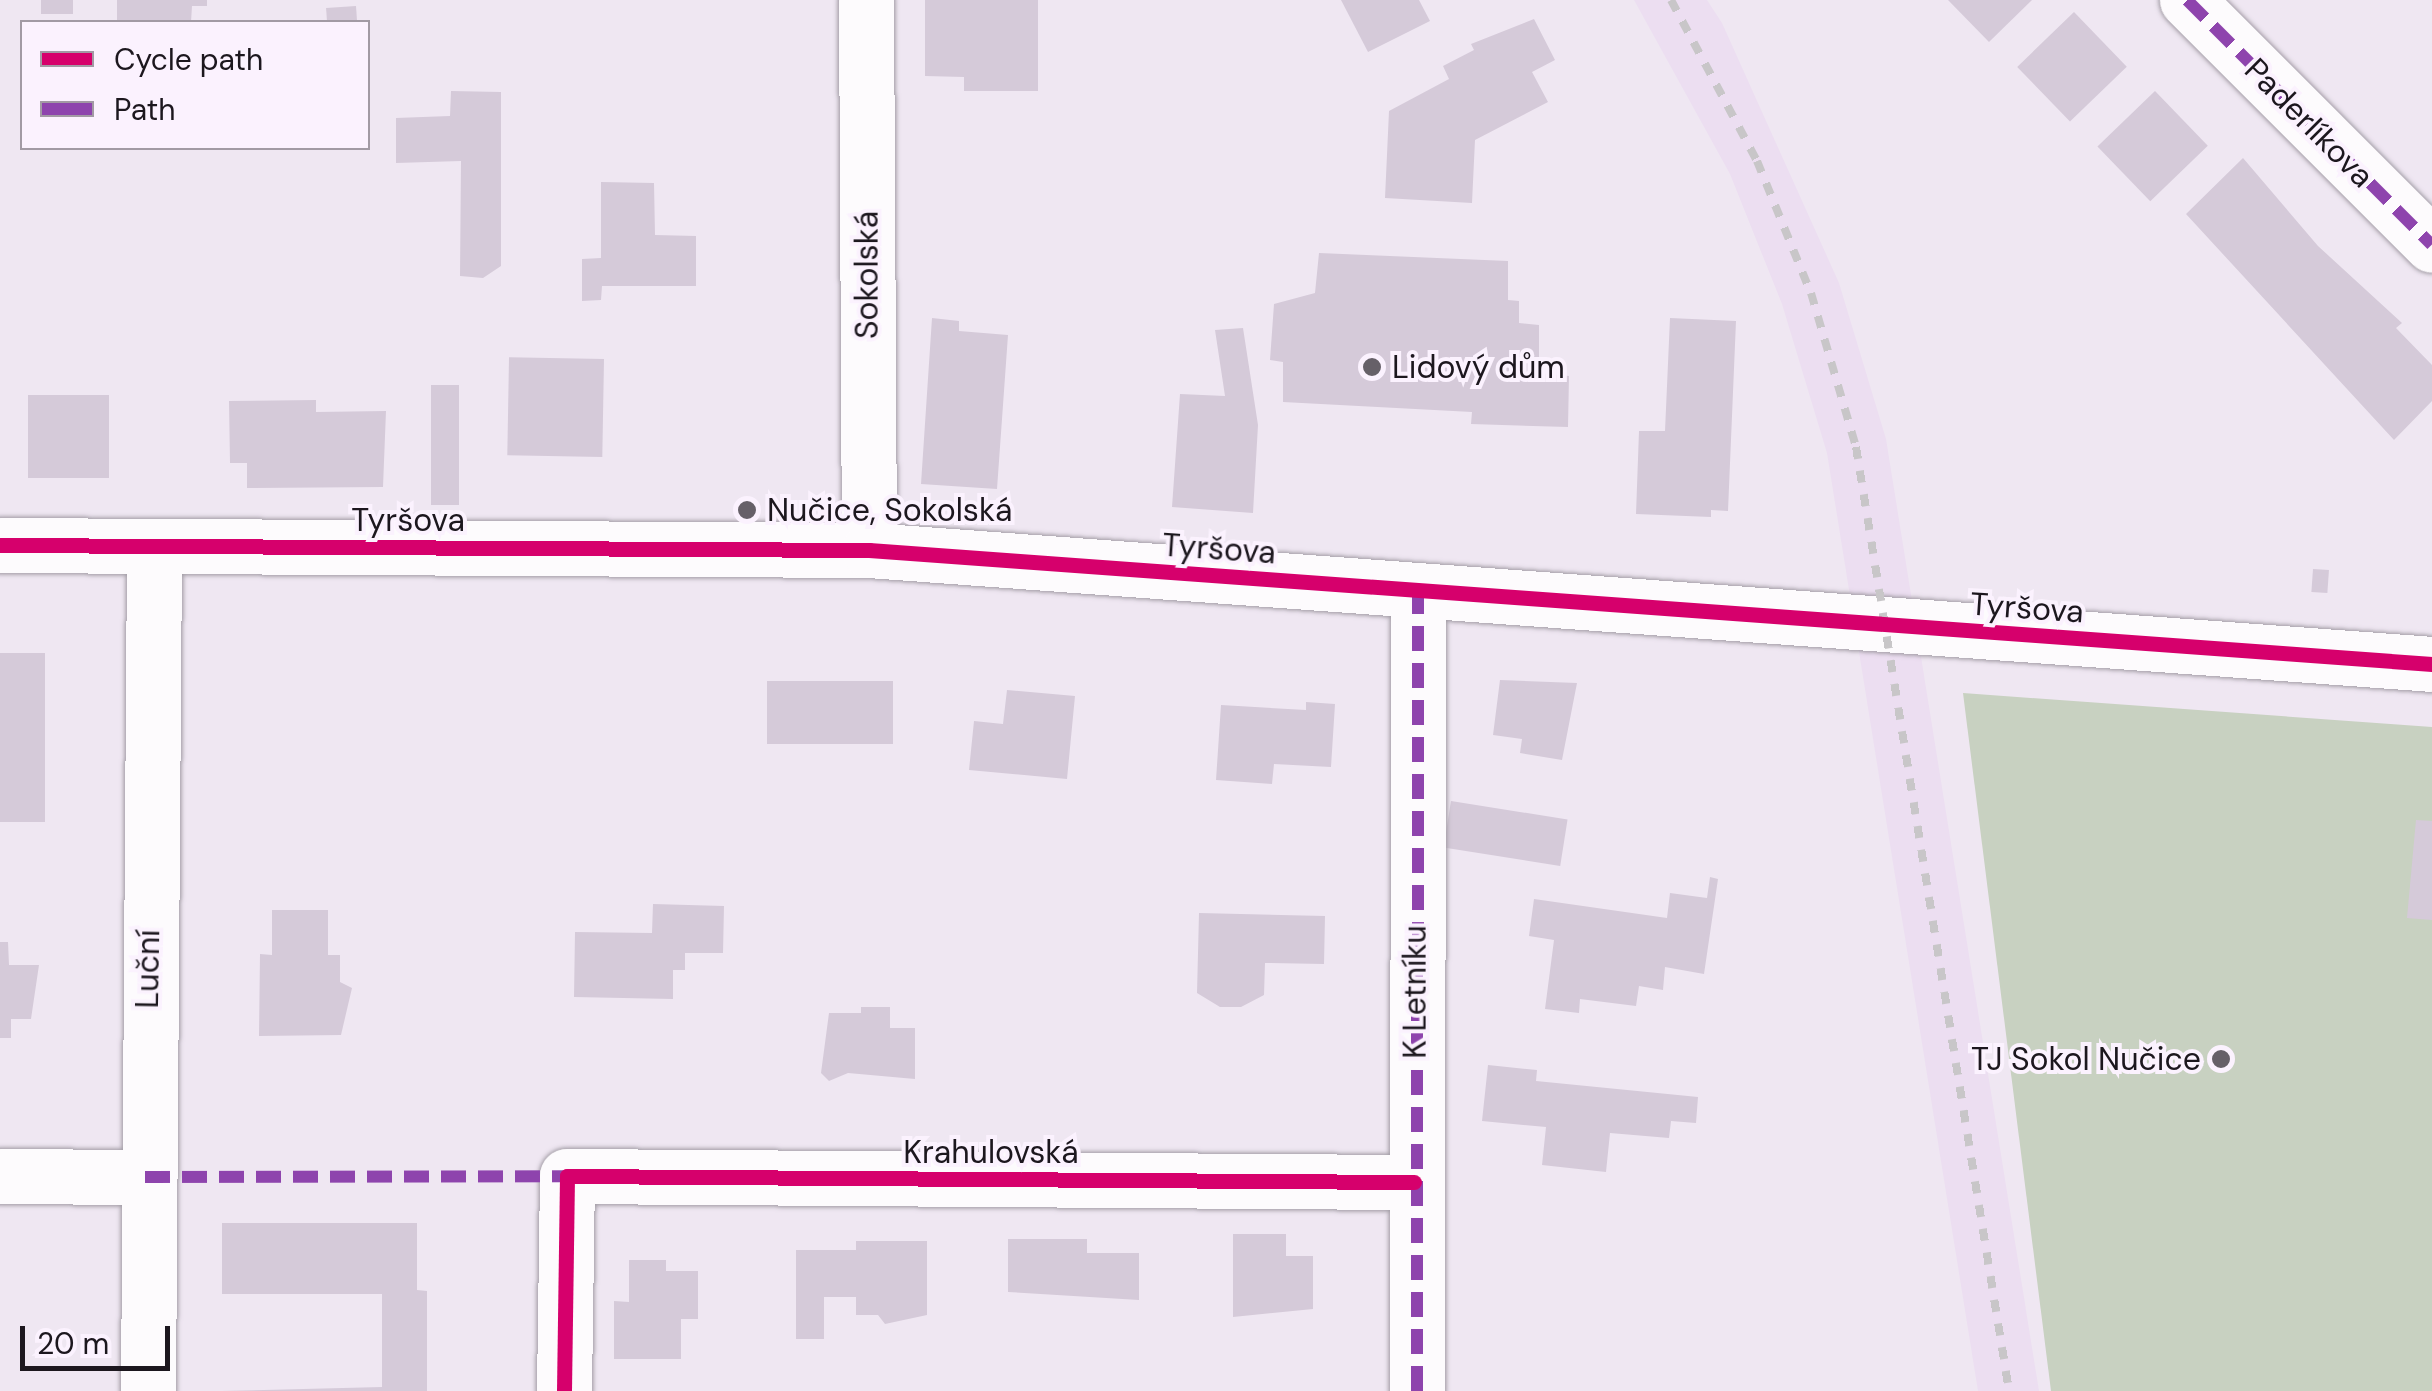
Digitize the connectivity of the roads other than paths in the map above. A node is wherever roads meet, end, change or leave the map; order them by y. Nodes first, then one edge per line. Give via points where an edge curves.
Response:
1 (866, 0) edge
2 (2187, 0) edge
3 (2432, 245) edge
4 (0, 545) edge
5 (154, 546) junction
6 (869, 550) junction
7 (1418, 593) junction
8 (2432, 664) edge
9 (0, 1176) edge
10 (144, 1177) junction
11 (1414, 1182) junction
12 (148, 1391) edge
13 (564, 1391) edge
14 (1417, 1391) edge

1 - 6 street, Sokolská
2 - 3 street, Paderlíkova
4 - 5 street, Tyršova
5 - 6 street, Tyršova
5 - 10 street, Luční
6 - 7 street, Tyršova
7 - 8 street, Tyršova
7 - 11 street, K Letníku
9 - 10 street
10 - 12 street, Luční
11 - 13 street, Krahulovská via 567,1176
11 - 14 street, K Letníku

